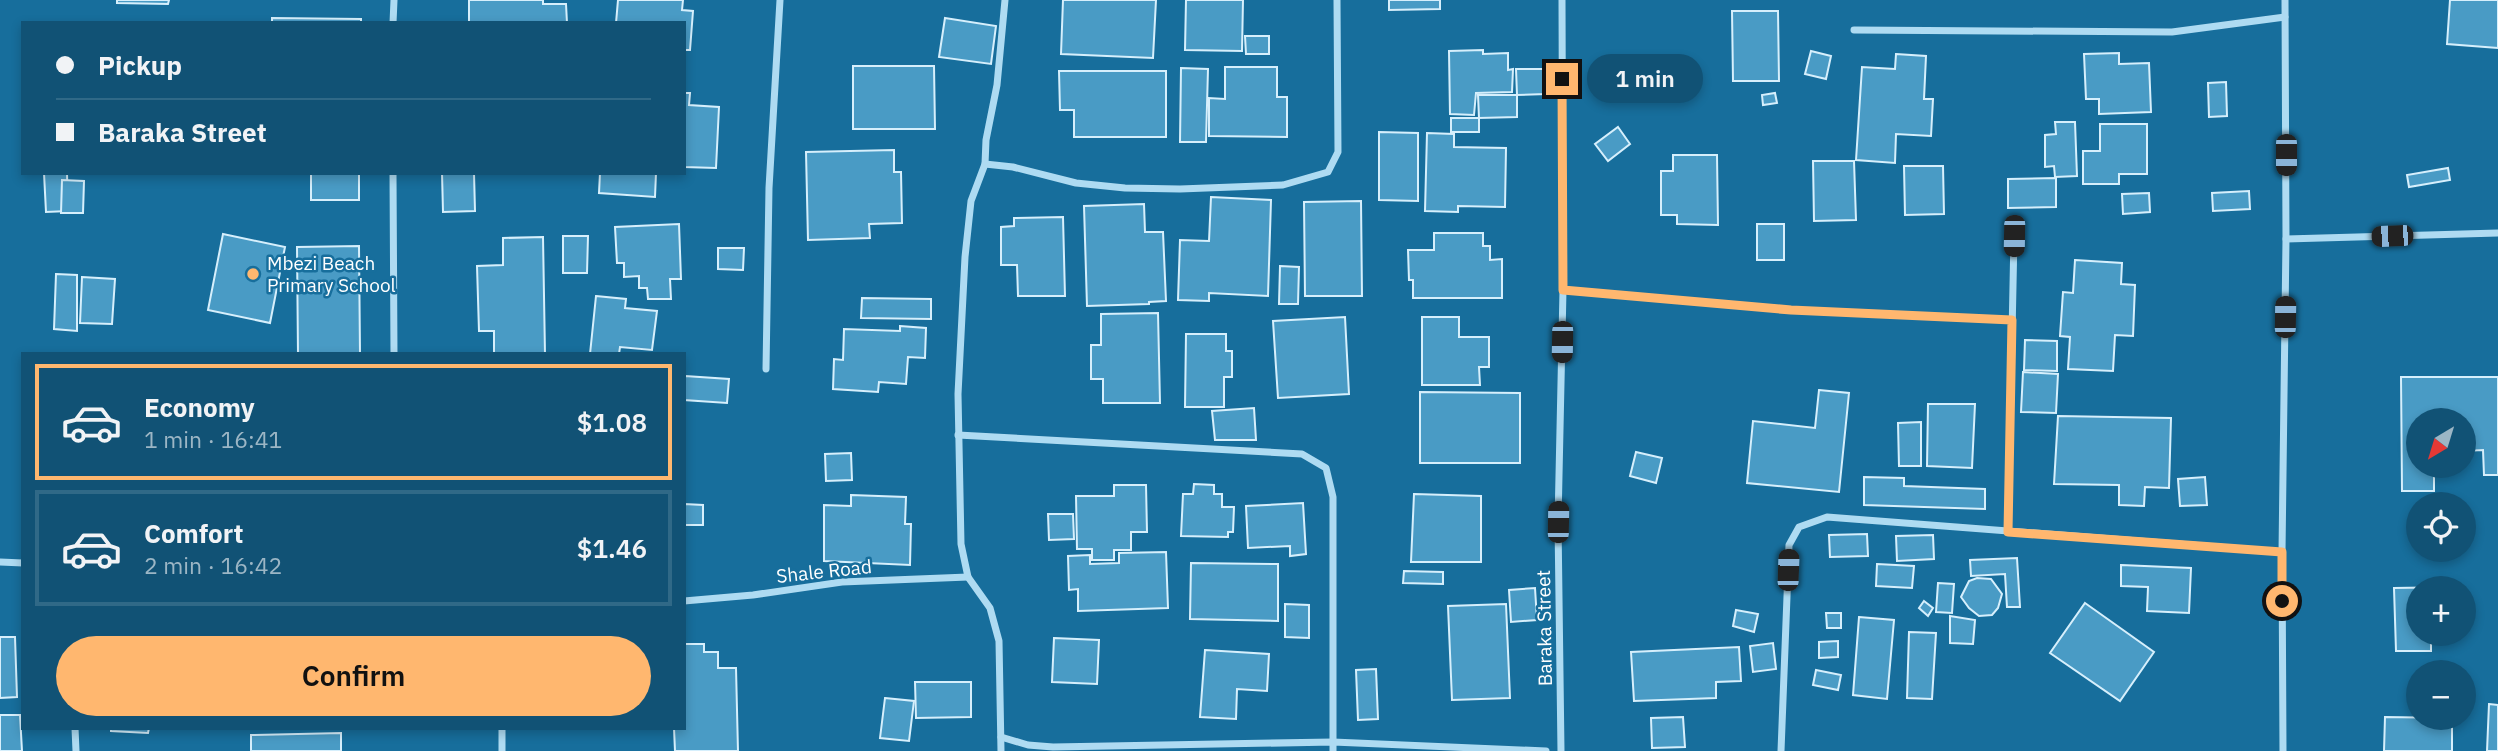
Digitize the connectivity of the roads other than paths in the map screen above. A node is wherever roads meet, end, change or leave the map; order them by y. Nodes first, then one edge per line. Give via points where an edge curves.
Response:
1 (394, 0) edge
2 (780, 0) edge
3 (1006, 0) edge
4 (1337, 0) edge
5 (1562, 0) edge
6 (2285, 0) edge
7 (2285, 17) junction
8 (393, 21) edge
9 (1854, 30) dead end
10 (985, 164) junction
11 (393, 175) edge
12 (2498, 233) edge
13 (2014, 236) dead end
14 (2286, 239) junction
15 (1563, 290) junction
16 (2012, 320) junction
17 (394, 352) edge
18 (766, 369) dead end
19 (958, 435) junction
20 (2008, 532) junction
21 (2282, 552) junction
22 (0, 562) edge
23 (21, 563) edge
24 (968, 577) junction
25 (686, 601) edge
26 (75, 730) edge
27 (502, 730) edge
28 (1001, 737) junction
29 (1333, 742) junction
30 (76, 751) edge
31 (502, 751) edge
32 (1001, 751) edge
33 (1333, 751) edge
34 (1546, 751) edge
35 (1561, 751) edge
36 (1782, 751) edge
37 (2283, 751) edge

1 - 8 street
2 - 18 street via 769,188
3 - 10 street
4 - 10 street via 1338,152 1328,172 1283,185 1139,189 1076,183
5 - 15 street, Baraka Street
6 - 7 street
7 - 9 street via 2172,32
7 - 14 street
10 - 19 street via 971,201 965,257
11 - 17 street
12 - 14 street
13 - 16 street
14 - 21 street
15 - 16 street via 1791,310
15 - 35 street, Baraka Street via 1558,522
16 - 20 street
19 - 24 street via 961,544
19 - 29 street via 1302,454 1326,468 1334,497
20 - 21 street
20 - 36 street via 1827,517 1799,527 1789,545
21 - 37 street
22 - 23 street
24 - 25 street, Shale Road via 842,582
24 - 28 street via 990,608 999,641
26 - 30 street
27 - 31 street
28 - 29 street via 1028,746 1053,747
28 - 32 street
29 - 33 street
29 - 34 street

